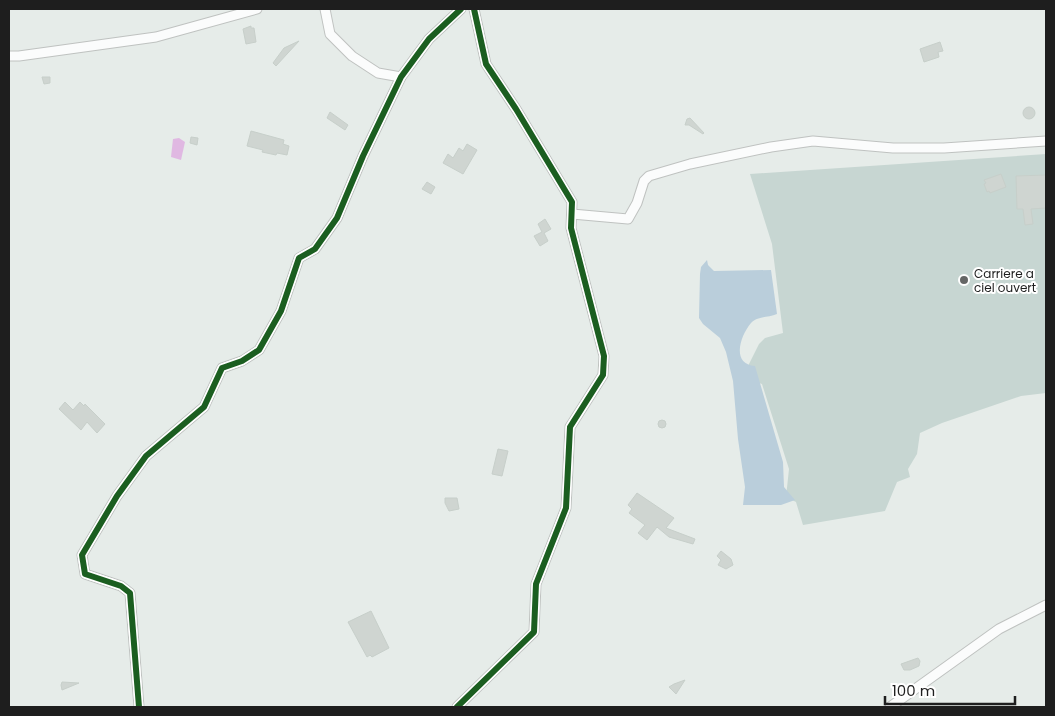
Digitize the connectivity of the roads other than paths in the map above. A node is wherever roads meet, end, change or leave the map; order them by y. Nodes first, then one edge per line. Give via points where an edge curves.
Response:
1 (257, 9) edge
2 (325, 9) edge
3 (461, 9) edge
4 (474, 9) edge
5 (9, 56) edge
6 (401, 77) junction
7 (1046, 141) edge
8 (572, 214) junction
9 (1046, 604) edge
10 (139, 707) edge
11 (457, 707) edge
12 (890, 707) edge

1 - 5 street via 156,36
2 - 6 street via 330,34 352,56 378,73
3 - 6 street via 429,39
4 - 8 street via 486,64 572,202
6 - 10 street via 338,218 315,249 299,258 281,311 258,350 242,361 222,368 204,407 146,456 117,496 82,555 85,574 121,586 130,593
7 - 8 street via 944,148 893,148 813,141 771,147 650,176 644,181 628,219
8 - 11 street via 571,228 604,356 603,376 570,427 566,508 536,584 534,632
9 - 12 street via 999,629

